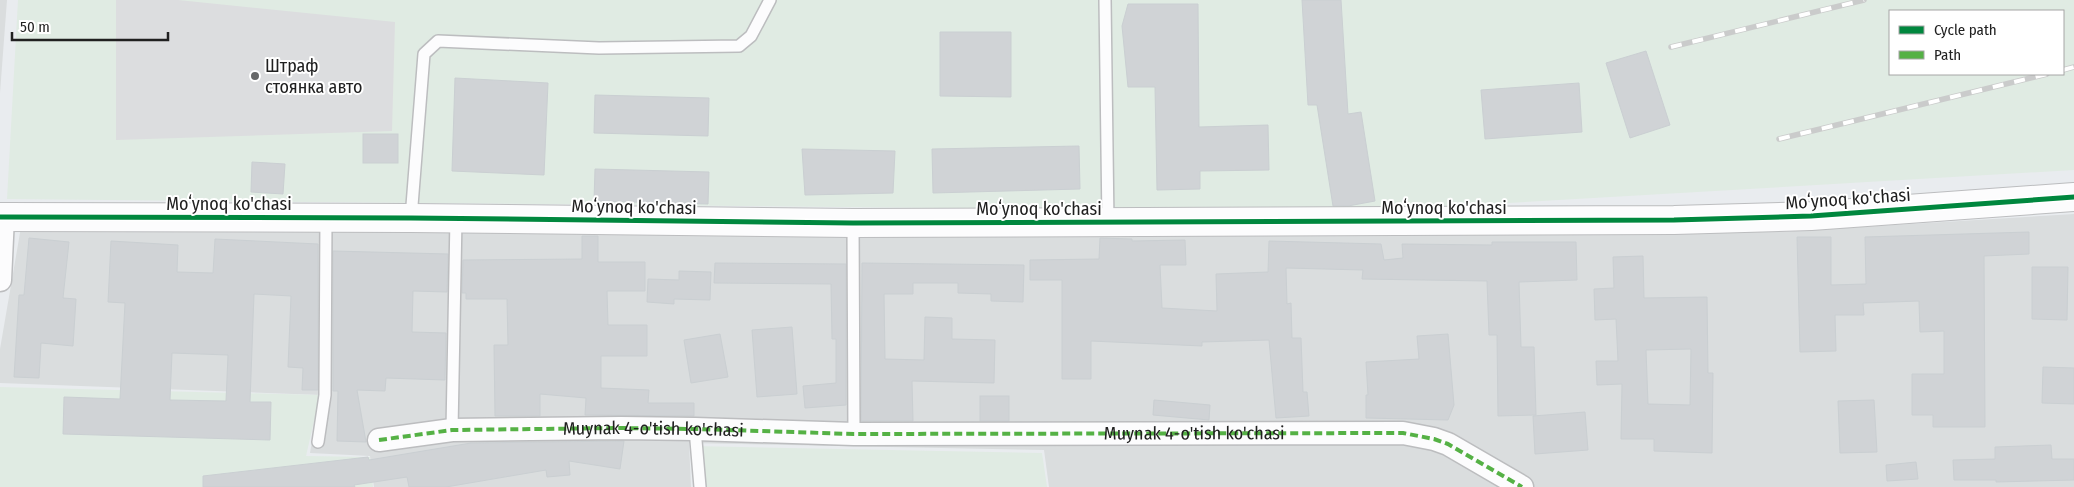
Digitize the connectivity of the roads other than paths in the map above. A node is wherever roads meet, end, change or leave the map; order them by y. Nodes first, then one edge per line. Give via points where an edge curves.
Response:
1 (770, 0) edge
2 (1105, 0) edge
3 (2074, 196) edge
4 (2, 217) edge
5 (326, 218) junction
6 (411, 218) junction
7 (456, 218) junction
8 (853, 223) junction
9 (1108, 223) junction
10 (0, 280) edge
11 (695, 428) junction
12 (452, 430) junction
13 (854, 434) junction
14 (379, 440) dead end
15 (318, 442) dead end
16 (700, 487) edge
17 (1522, 487) edge

1 - 6 lane via 751,36 739,46 599,48 438,41 424,54
2 - 9 lane
3 - 9 street, Moʻynoq ko'chasi via 1742,219
4 - 5 street, Moʻynoq ko'chasi
4 - 10 street
5 - 6 street, Moʻynoq ko'chasi
5 - 15 lane via 325,395
6 - 7 street, Moʻynoq ko'chasi
7 - 8 street, Moʻynoq ko'chasi
7 - 12 lane
8 - 9 street, Moʻynoq ko'chasi
8 - 13 lane
11 - 12 street, Muynak 4-o'tish ko'chasi
11 - 13 street, Muynak 4-o'tish ko'chasi
11 - 16 lane
12 - 14 street, Muynak 4-o'tish ko'chasi
13 - 17 street, Muynak 4-o'tish ko'chasi via 1403,434 1448,444

